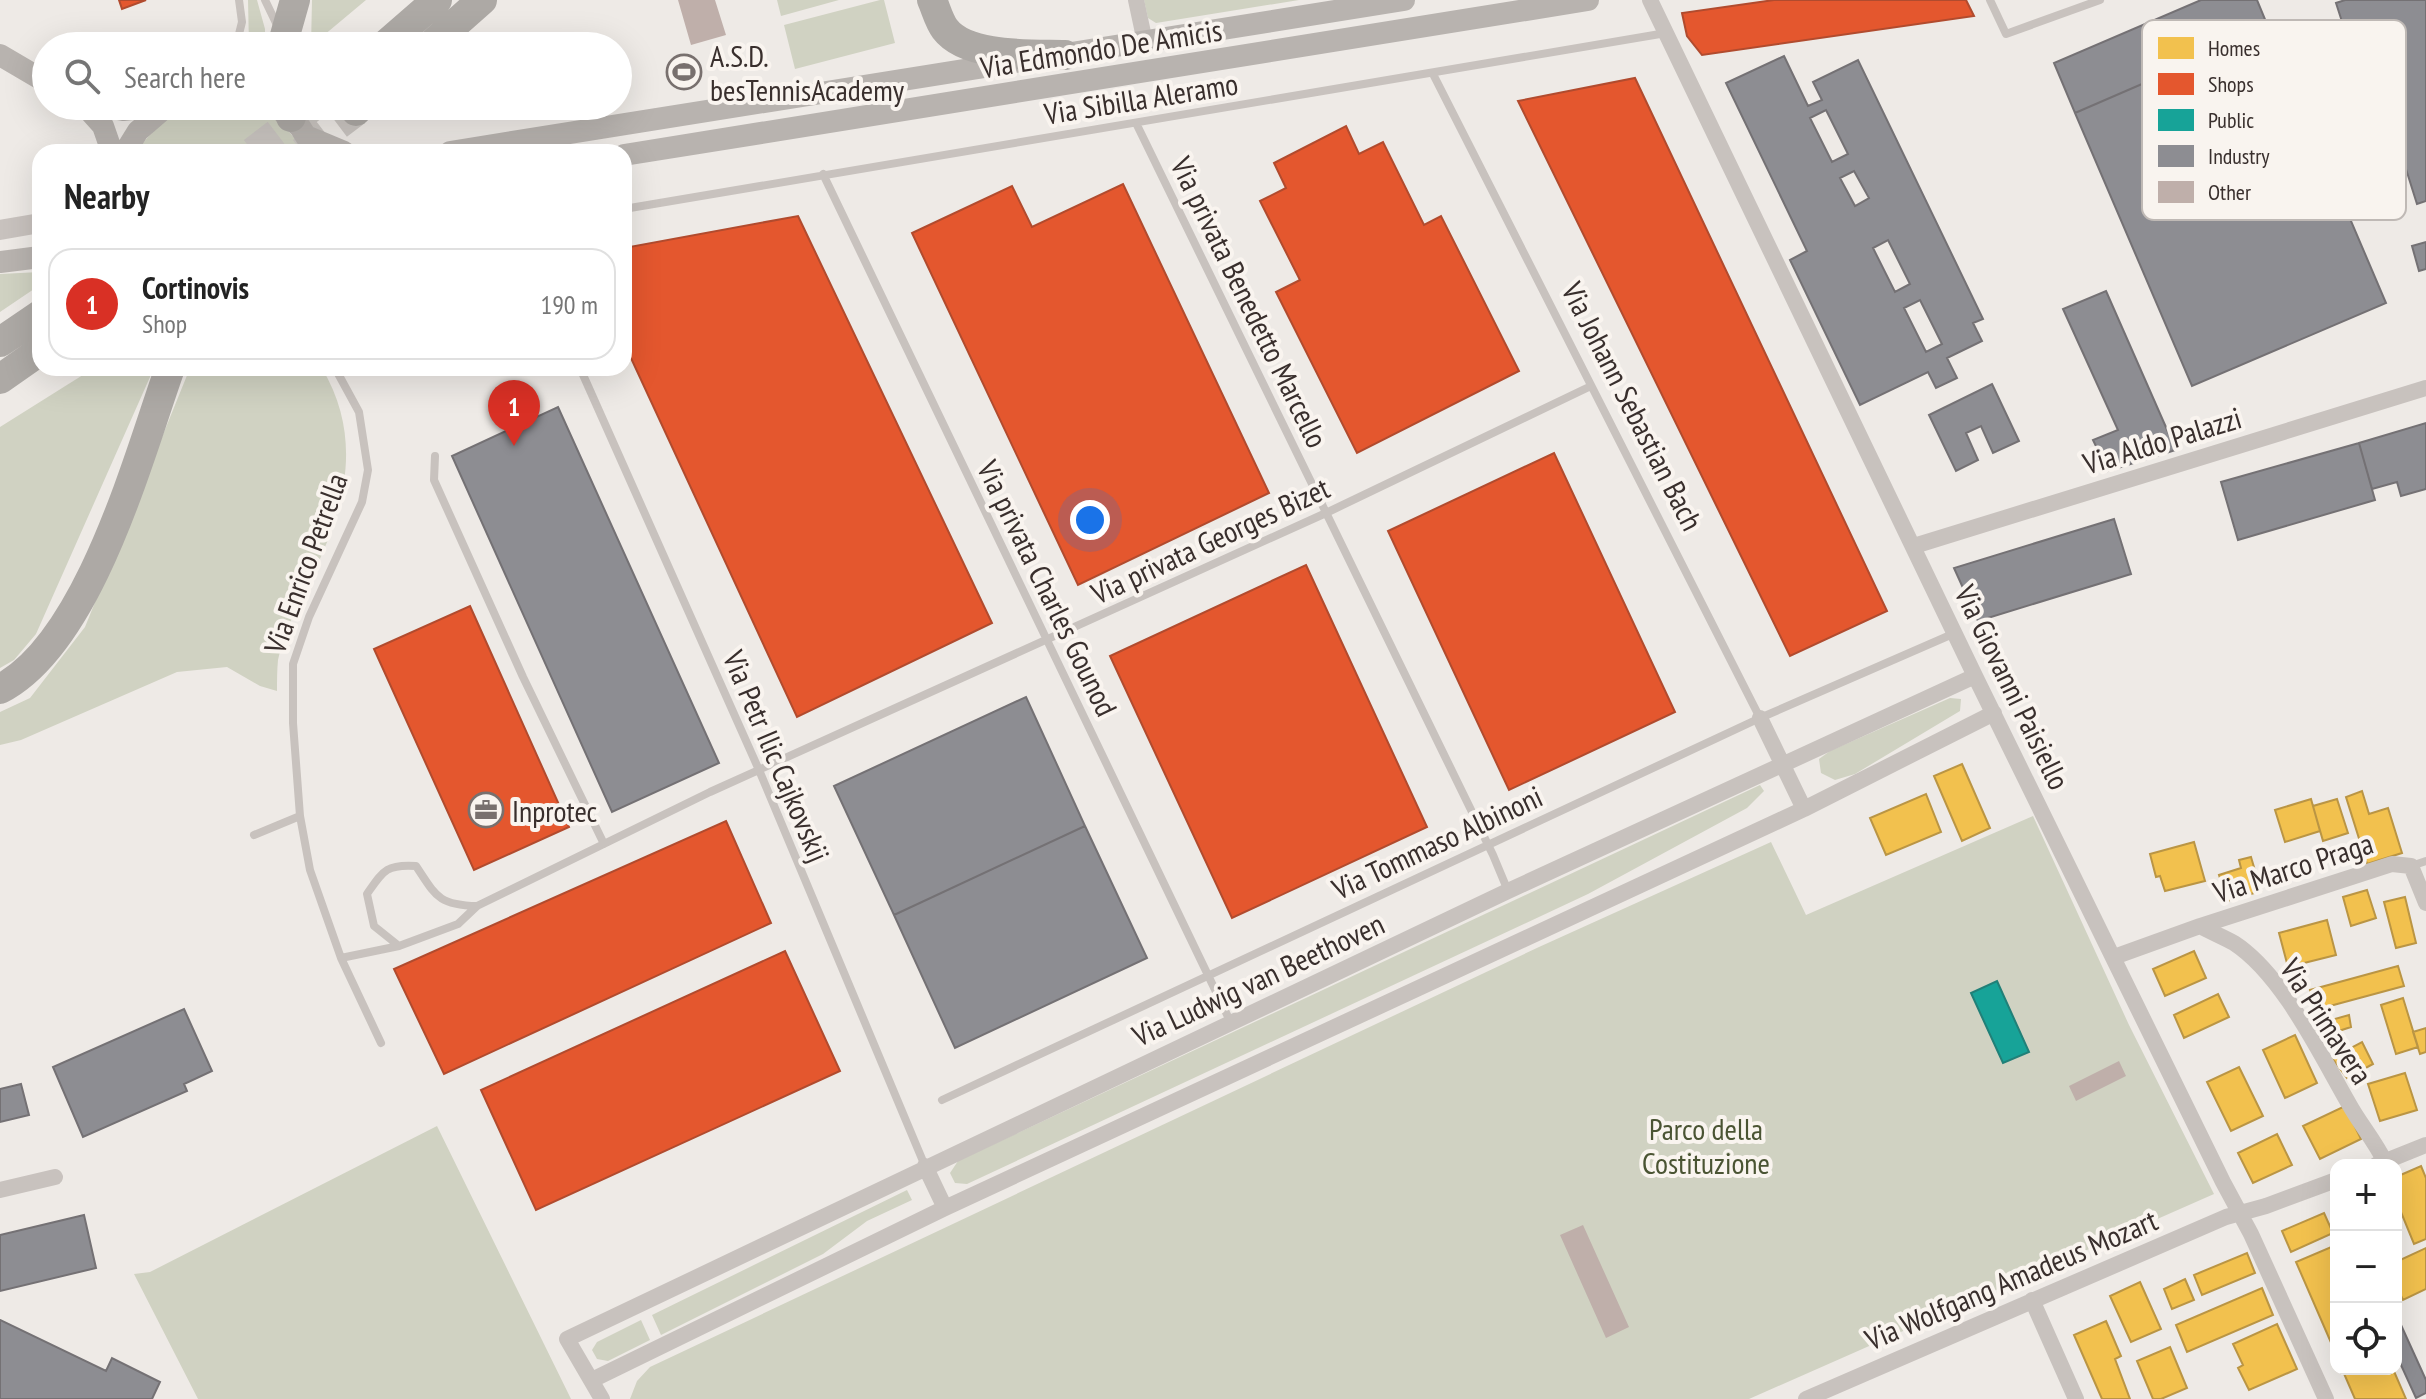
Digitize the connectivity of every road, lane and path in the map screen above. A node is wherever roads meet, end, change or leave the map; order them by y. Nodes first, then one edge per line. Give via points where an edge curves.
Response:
1 (239, 0) edge
2 (265, 0) edge
3 (295, 0) edge
4 (437, 0) edge
5 (482, 0) edge
6 (932, 0) edge
7 (1136, 0) edge
8 (1404, 0) edge
9 (1588, 0) edge
10 (1650, 0) edge
11 (1990, 0) edge
12 (2100, 0) edge
13 (240, 32) edge
14 (278, 32) edge
15 (285, 32) edge
16 (400, 32) edge
17 (446, 32) edge
18 (1666, 33) junction
19 (1145, 42) junction
20 (0, 55) edge
21 (1065, 55) junction
22 (32, 74) edge
23 (1433, 74) junction
24 (98, 120) edge
25 (151, 120) edge
26 (1136, 123) junction
27 (295, 124) edge
28 (109, 144) edge
29 (130, 144) edge
30 (330, 144) edge
31 (501, 144) edge
32 (632, 154) edge
33 (823, 174) junction
34 (632, 208) edge
35 (32, 224) edge
36 (0, 230) edge
37 (32, 258) edge
38 (0, 262) edge
39 (32, 320) edge
40 (0, 342) edge
41 (32, 357) edge
42 (167, 376) edge
43 (339, 376) edge
44 (584, 376) edge
45 (0, 379) edge
46 (1591, 386) junction
47 (2426, 388) edge
48 (435, 456) dead end
49 (1326, 513) junction
50 (1914, 546) junction
51 (1955, 633) junction
52 (1047, 641) junction
53 (1975, 676) junction
54 (0, 689) edge
55 (1994, 713) junction
56 (1760, 718) junction
57 (1782, 763) junction
58 (759, 770) junction
59 (1804, 809) junction
60 (300, 816) junction
61 (254, 835) dead end
62 (604, 844) junction
63 (1488, 845) junction
64 (2418, 863) edge
65 (1508, 891) junction
66 (2426, 903) edge
67 (477, 906) junction
68 (2200, 926) junction
69 (399, 946) junction
70 (2114, 957) junction
71 (341, 958) junction
72 (1208, 976) junction
73 (1231, 1023) junction
74 (381, 1043) dead end
75 (942, 1100) dead end
76 (2426, 1145) edge
77 (2379, 1159) edge
78 (2390, 1159) edge
79 (925, 1166) junction
80 (55, 1177) dead end
81 (2330, 1182) edge
82 (0, 1190) edge
83 (945, 1208) junction
84 (2239, 1213) junction
85 (2032, 1300) junction
86 (592, 1380) junction
87 (602, 1399) edge
88 (1806, 1399) edge
89 (2076, 1399) edge
90 (2326, 1399) edge

1 - 13 lane
2 - 14 lane
3 - 15 highway
4 - 16 highway
5 - 17 highway
6 - 21 highway via 945,30 969,44 992,53
7 - 19 street
8 - 19 main road, Via Edmondo De Amicis
9 - 32 main road, Via Edmondo De Amicis
10 - 18 street, Via Giovanni Paisiello
11 - 12 lane via 2006,34
18 - 23 lane, Via Sibilla Aleramo
18 - 50 street, Via Giovanni Paisiello
19 - 21 main road, Via Edmondo De Amicis
20 - 22 main road
21 - 31 main road, Via Edmondo De Amicis
23 - 26 lane, Via Sibilla Aleramo
23 - 46 lane, Via Johann Sebastian Bach
24 - 28 main road
25 - 29 main road
26 - 33 lane, Via Sibilla Aleramo
26 - 49 lane, Via privata Benedetto Marcello
27 - 30 main road
33 - 34 lane, Via Sibilla Aleramo
33 - 52 lane, Via privata Charles Gounod
35 - 36 street
37 - 38 main road
39 - 40 highway
41 - 45 highway
42 - 54 highway via 126,499 85,591 38,662
43 - 60 lane, Via Enrico Petrella via 359,412 368,470 362,502 293,664
44 - 58 lane, Via Petr Ilic Cajkovskij
46 - 49 lane, Via privata Georges Bizet
46 - 56 lane, Via Johann Sebastian Bach
47 - 50 street, Via Aldo Palazzi
48 - 62 lane via 434,480
49 - 52 lane, Via privata Georges Bizet
49 - 63 lane, Via privata Benedetto Marcello
50 - 51 street, Via Giovanni Paisiello
51 - 53 street, Via Giovanni Paisiello
51 - 56 lane, Via Tommaso Albinoni
52 - 58 lane, Via privata Georges Bizet
52 - 72 lane, Via privata Charles Gounod
53 - 55 street, Via Giovanni Paisiello
53 - 57 street, Via Ludwig van Beethoven
55 - 59 street
55 - 70 street, Via Giovanni Paisiello
56 - 57 street, Via Johann Sebastian Bach
56 - 63 lane, Via Tommaso Albinoni
57 - 59 street, Via Johann Sebastian Bach
57 - 65 street, Via Ludwig van Beethoven
58 - 62 lane, Via privata Georges Bizet
58 - 79 lane, Via Petr Ilic Cajkovskij
59 - 83 street
60 - 61 lane
60 - 71 lane, Via Enrico Petrella via 310,870
62 - 67 lane, Via privata Georges Bizet
63 - 65 lane, Via privata Benedetto Marcello
63 - 72 lane, Via Tommaso Albinoni
64 - 66 street, Via Marco Praga
64 - 68 street, Via Marco Praga via 2392,864
65 - 73 street, Via Ludwig van Beethoven
67 - 69 lane, Via privata Georges Bizet via 458,924
67 - 69 lane via 453,905 436,895 416,866 383,870 367,894 374,926
68 - 70 street
68 - 77 street, Via Primavera via 2235,944 2289,1002 2377,1146
69 - 71 lane
70 - 84 street, Via Giovanni Paisiello
71 - 74 lane, Via Enrico Petrella
72 - 73 lane, Via privata Charles Gounod
72 - 75 lane, Via Tommaso Albinoni
73 - 79 street, Via Ludwig van Beethoven
76 - 78 street
79 - 83 street
79 - 86 street, Via Ludwig van Beethoven via 567,1339
80 - 82 street
81 - 84 street, Via Wolfgang Amadeus Mozart
83 - 86 street
84 - 85 street, Via Wolfgang Amadeus Mozart
84 - 90 street, Via Giovanni Paisiello
85 - 88 street, Via Wolfgang Amadeus Mozart
85 - 89 street
86 - 87 street

